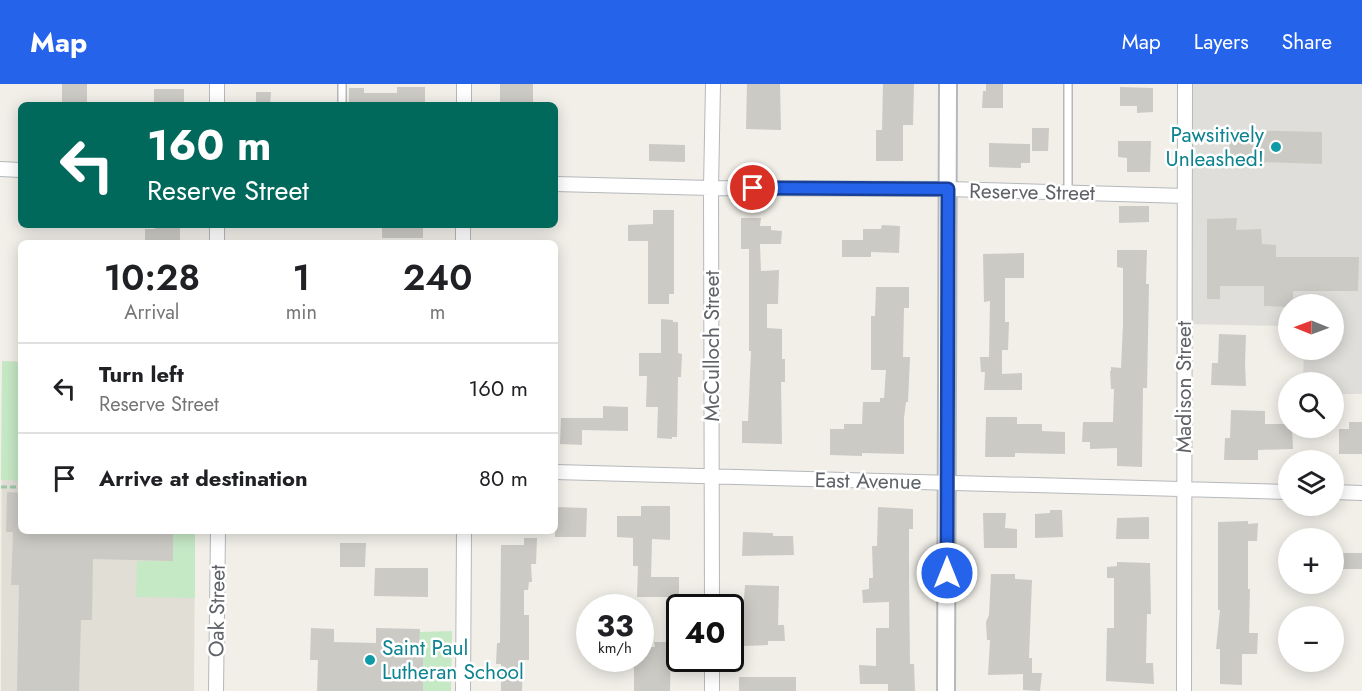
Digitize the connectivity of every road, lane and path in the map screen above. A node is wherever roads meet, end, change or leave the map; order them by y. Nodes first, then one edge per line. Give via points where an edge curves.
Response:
1 (217, 84) edge
2 (342, 84) edge
3 (464, 84) edge
4 (713, 84) edge
5 (948, 84) edge
6 (1068, 84) edge
7 (1185, 84) edge
8 (217, 102) edge
9 (342, 102) edge
10 (464, 102) edge
11 (0, 169) edge
12 (18, 170) edge
13 (558, 184) edge
14 (711, 188) junction
15 (948, 189) junction
16 (1068, 192) junction
17 (1185, 196) junction
18 (558, 472) edge
19 (713, 478) junction
20 (948, 483) junction
21 (1, 487) edge
22 (18, 487) edge
23 (1183, 489) junction
24 (1278, 492) edge
25 (1344, 492) edge
26 (1362, 493) edge
27 (218, 534) edge
28 (464, 534) edge
29 (712, 594) edge
30 (712, 672) edge
31 (216, 691) edge
32 (463, 691) edge
33 (712, 691) edge
34 (946, 691) edge
35 (1184, 691) edge

1 - 8 street
2 - 9 lane
3 - 10 street
4 - 14 street, McCulloch Street
5 - 15 street
6 - 16 lane
7 - 17 street, Madison Street
11 - 12 street
13 - 14 street, Reserve Street
14 - 15 street, Reserve Street
14 - 19 street, McCulloch Street
15 - 16 street, Reserve Street
15 - 20 street
16 - 17 street, Reserve Street
17 - 23 street, Madison Street
18 - 19 street, East Avenue
19 - 20 street, East Avenue
19 - 29 street, McCulloch Street
20 - 23 street, East Avenue
20 - 34 street
21 - 22 path
23 - 24 street, East Avenue
23 - 35 street, Madison Street
25 - 26 street
27 - 31 street, Oak Street
28 - 32 street
30 - 33 street

